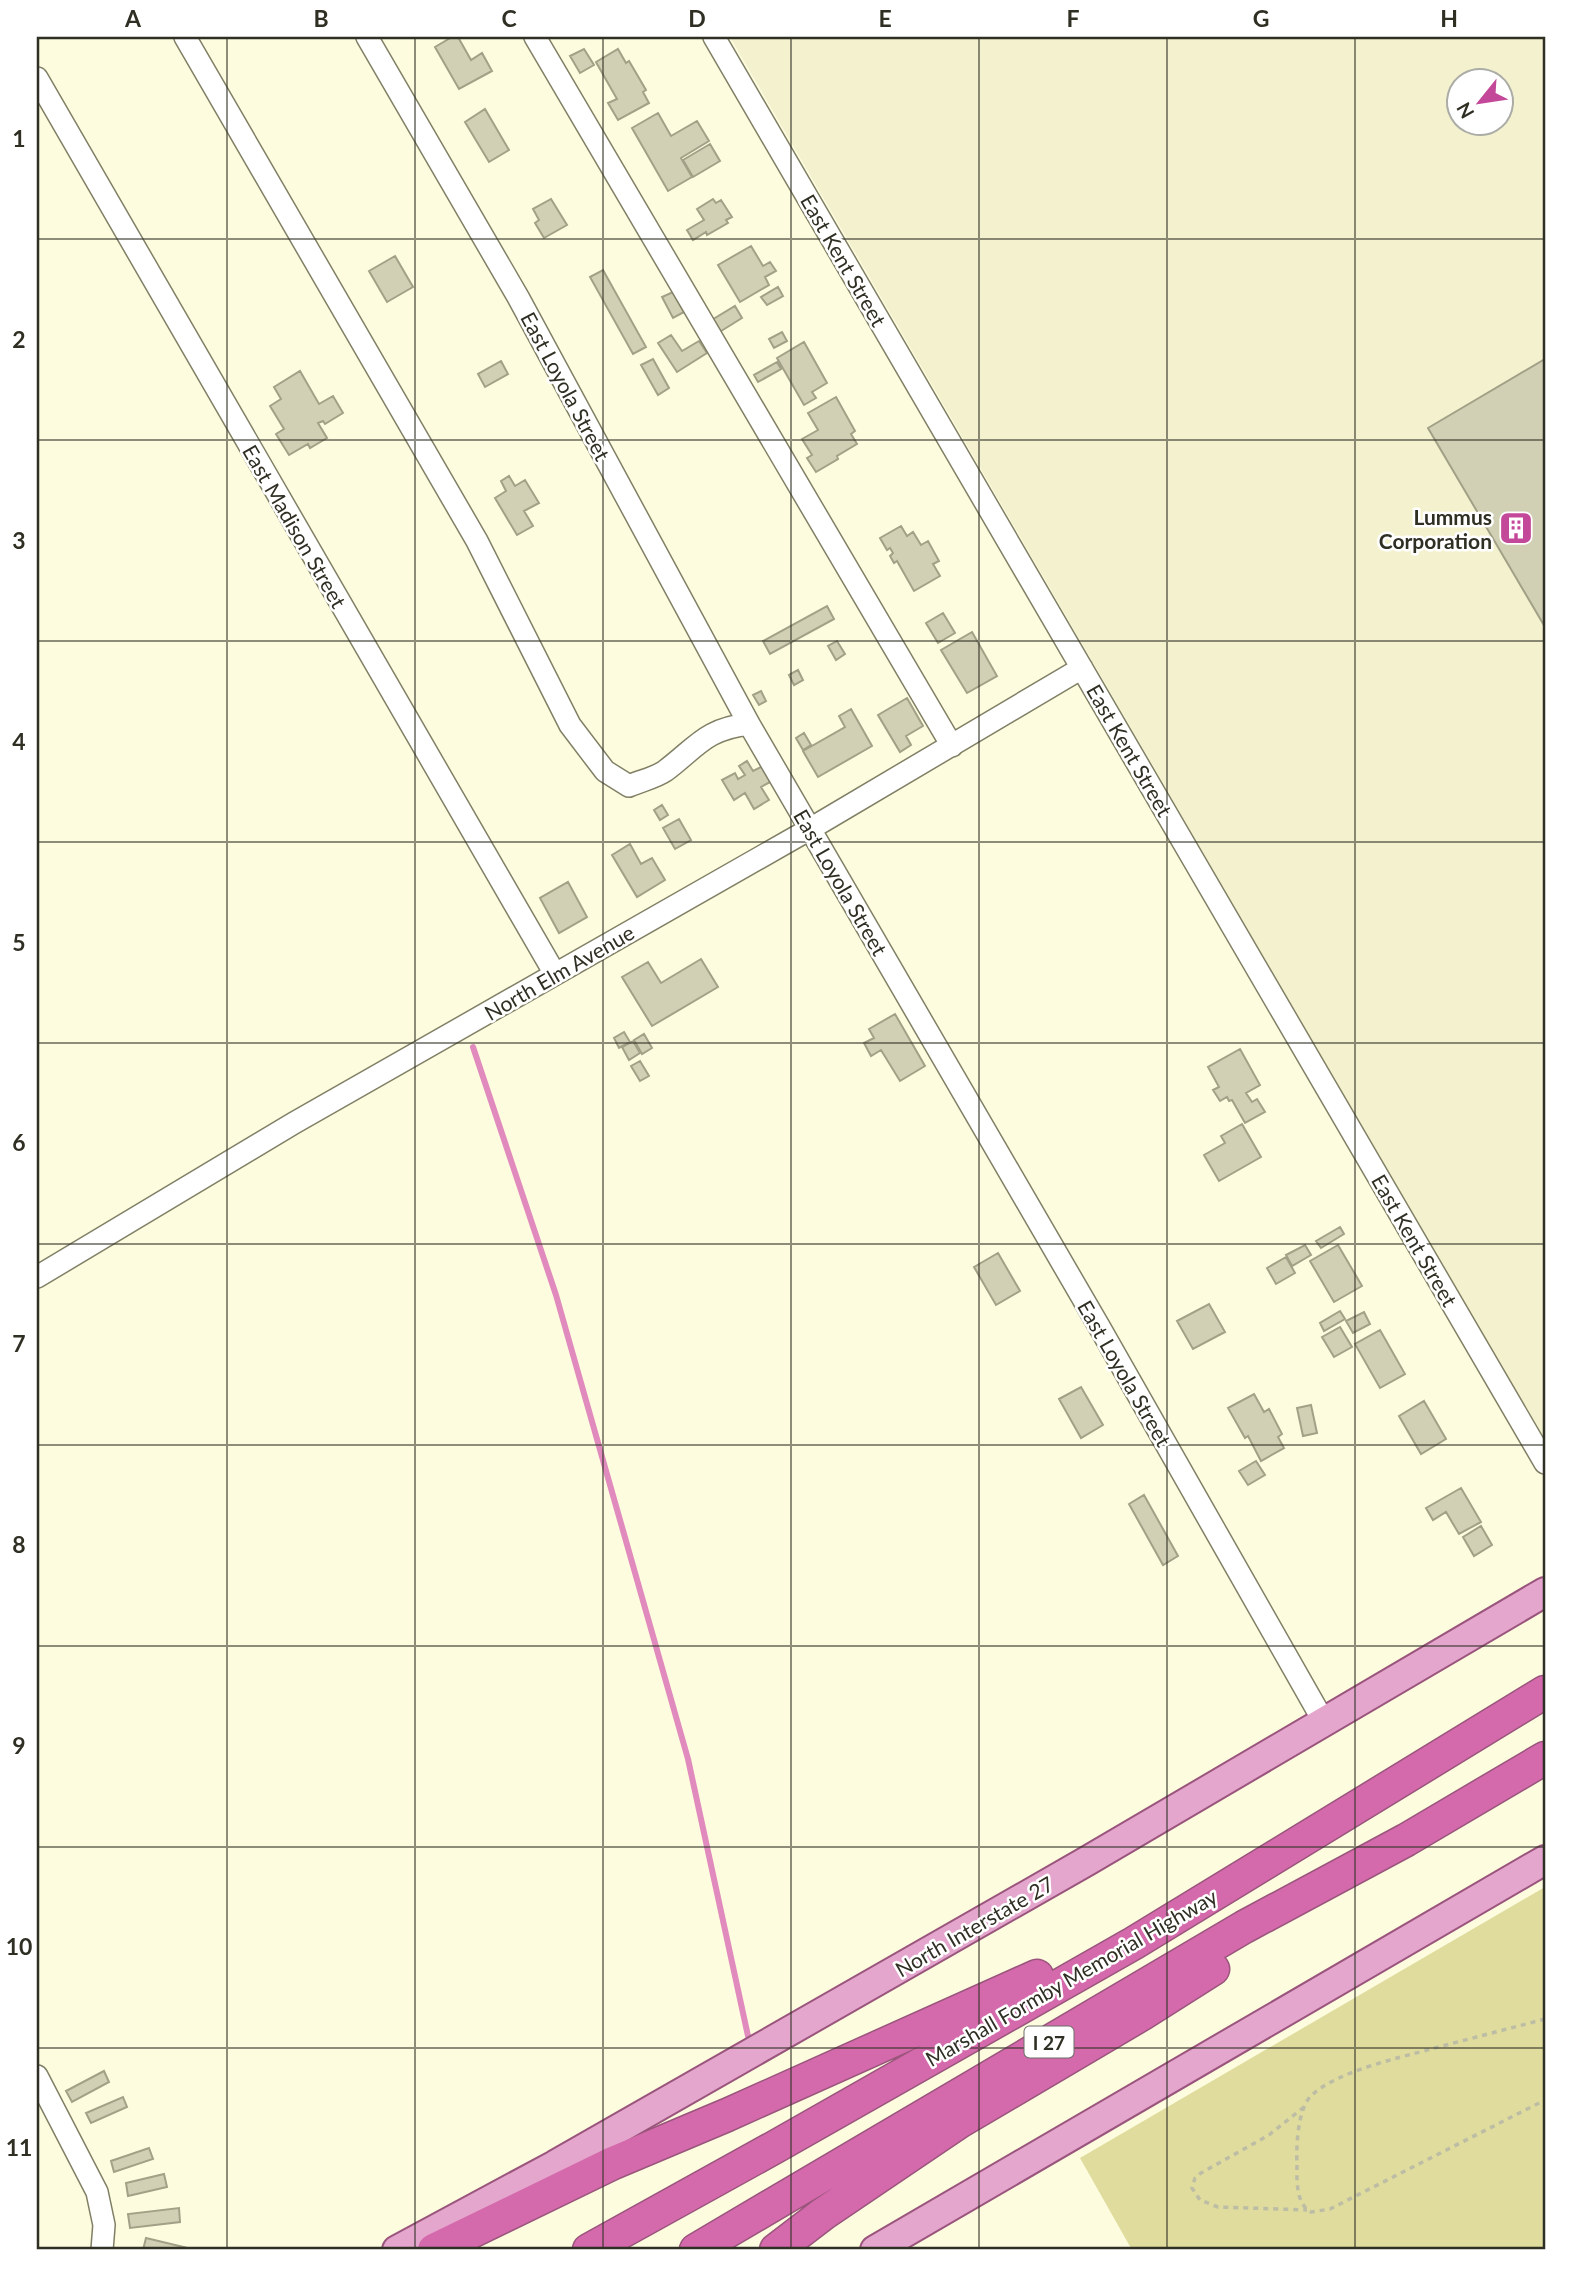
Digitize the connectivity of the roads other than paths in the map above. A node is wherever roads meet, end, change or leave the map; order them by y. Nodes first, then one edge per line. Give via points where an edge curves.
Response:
1 (185, 37) edge
2 (367, 37) edge
3 (535, 37) edge
4 (714, 37) edge
5 (37, 78) edge
6 (1082, 668) junction
7 (749, 724) junction
8 (952, 746) junction
9 (810, 829) junction
10 (555, 974) junction
11 (37, 1277) edge
12 (1545, 1463) edge
13 (1545, 1592) edge
14 (1545, 1692) edge
15 (1324, 1722) junction
16 (1545, 1758) edge
17 (1406, 1840) junction
18 (1545, 1860) edge
19 (1134, 1942) junction
20 (37, 2076) edge
21 (102, 2250) edge
22 (397, 2250) edge
23 (434, 2250) edge
24 (589, 2250) edge
25 (696, 2250) edge
26 (776, 2250) edge
27 (875, 2250) edge

1 - 7 street via 477,541 570,725 605,771 629,786 662,773 699,742 728,726
2 - 7 street, East Loyola Street via 518,297
3 - 8 street
4 - 6 street, East Kent Street
5 - 10 street, East Madison Street
6 - 8 street, North Elm Avenue
6 - 12 street, East Kent Street
7 - 9 street, East Loyola Street
8 - 9 street, North Elm Avenue
9 - 10 street, North Elm Avenue
9 - 15 street, East Loyola Street
10 - 11 street, North Elm Avenue
13 - 15 main road, North Interstate 27
14 - 19 highway, Marshall Formby Memorial Highway / I 27
15 - 22 main road, North Interstate 27 via 555,2165
16 - 17 highway, Marshall Formby Memorial Highway / I 27
17 - 25 highway, Marshall Formby Memorial Highway / I 27 via 1244,1927
17 - 26 highway via 1347,1887 959,2122
18 - 27 main road
19 - 23 highway via 1048,1972 613,2163
19 - 24 highway, Marshall Formby Memorial Highway / I 27
20 - 21 street via 97,2192 104,2225

